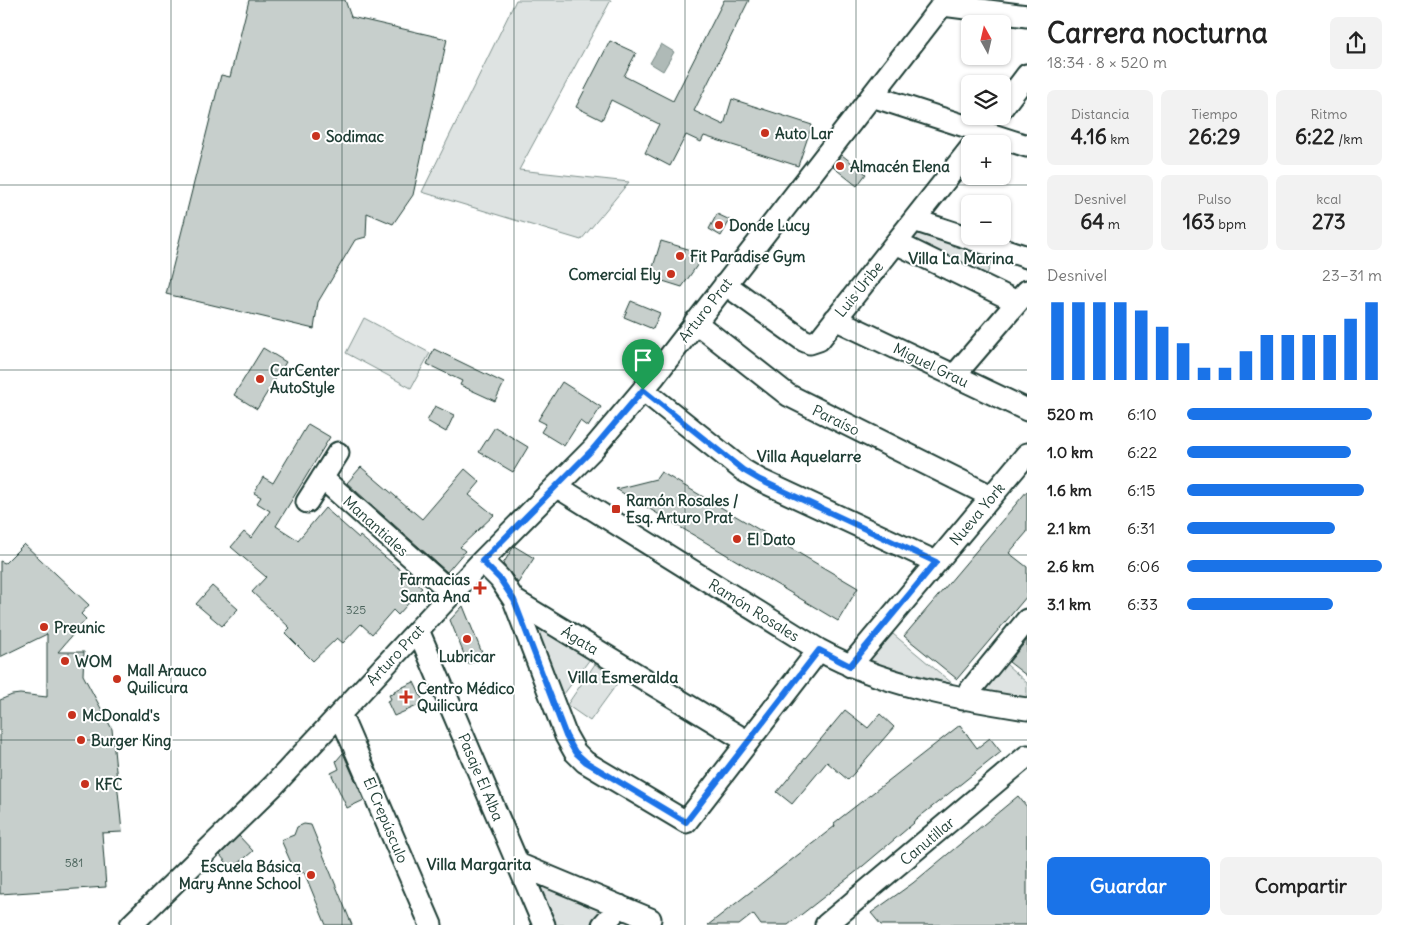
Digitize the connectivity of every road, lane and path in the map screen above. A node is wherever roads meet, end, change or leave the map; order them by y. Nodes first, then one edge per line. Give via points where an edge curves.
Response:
1 (944, 2) edge
2 (1027, 16) edge
3 (1027, 75) edge
4 (872, 96) junction
5 (1011, 96) edge
6 (985, 131) edge
7 (1027, 146) edge
8 (961, 160) edge
9 (914, 220) junction
10 (896, 242) junction
11 (1027, 257) edge
12 (725, 284) junction
13 (1022, 296) edge
14 (835, 319) junction
15 (695, 322) junction
16 (954, 376) junction
17 (643, 390) junction
18 (1027, 410) edge
19 (338, 453) dead end
20 (1027, 454) edge
21 (322, 478) junction
22 (556, 486) junction
23 (991, 496) junction
24 (307, 502) dead end
25 (482, 561) junction
26 (936, 562) junction
27 (452, 594) junction
28 (514, 600) junction
29 (1027, 620) edge
30 (418, 630) junction
31 (819, 650) junction
32 (850, 666) junction
33 (963, 699) junction
34 (1027, 709) edge
35 (340, 714) junction
36 (748, 742) junction
37 (1027, 756) edge
38 (518, 864) junction
39 (620, 906) junction
40 (650, 919) dead end
41 (840, 921) edge
42 (131, 925) edge
43 (431, 925) edge
44 (544, 925) edge
45 (603, 925) edge

1 - 2 street
1 - 4 street, Arturo Prat
3 - 5 street
4 - 6 street
4 - 12 street, Arturo Prat
6 - 7 street
8 - 9 street, Luis Uribe
9 - 10 street, Luis Uribe
9 - 11 street
10 - 13 street
10 - 14 street, Luis Uribe
12 - 14 street, Luis Uribe via 806,342 819,340
12 - 15 street, Arturo Prat
13 - 16 street
14 - 16 street, Miguel Grau
15 - 17 street, Arturo Prat
15 - 23 street, Paraíso via 788,395
16 - 18 street, Miguel Grau
17 - 22 street, Arturo Prat via 593,449
17 - 26 street via 760,480
19 - 21 street
20 - 23 street, Nueva York
21 - 24 street
21 - 27 street, Manantiales
22 - 25 street, Arturo Prat
22 - 31 street, Ramón Rosales
23 - 26 street, Nueva York
25 - 27 street, Arturo Prat
25 - 28 street
26 - 32 street, Nueva York
27 - 30 street, Arturo Prat
28 - 36 street, Ágata
28 - 36 street via 566,736 575,752 586,762 686,822
29 - 33 street
30 - 35 street, Arturo Prat
30 - 38 street, Pasaje El Alba
31 - 32 street, Ramón Rosales
31 - 36 street
32 - 33 street, Ramón Rosales
33 - 34 street, Ramón Rosales
35 - 42 street, Arturo Prat via 273,786
35 - 43 street, El Crepúsculo
37 - 41 street, Canutillar
38 - 39 street
38 - 44 street, Pasaje El Alba
39 - 40 street
39 - 45 street

